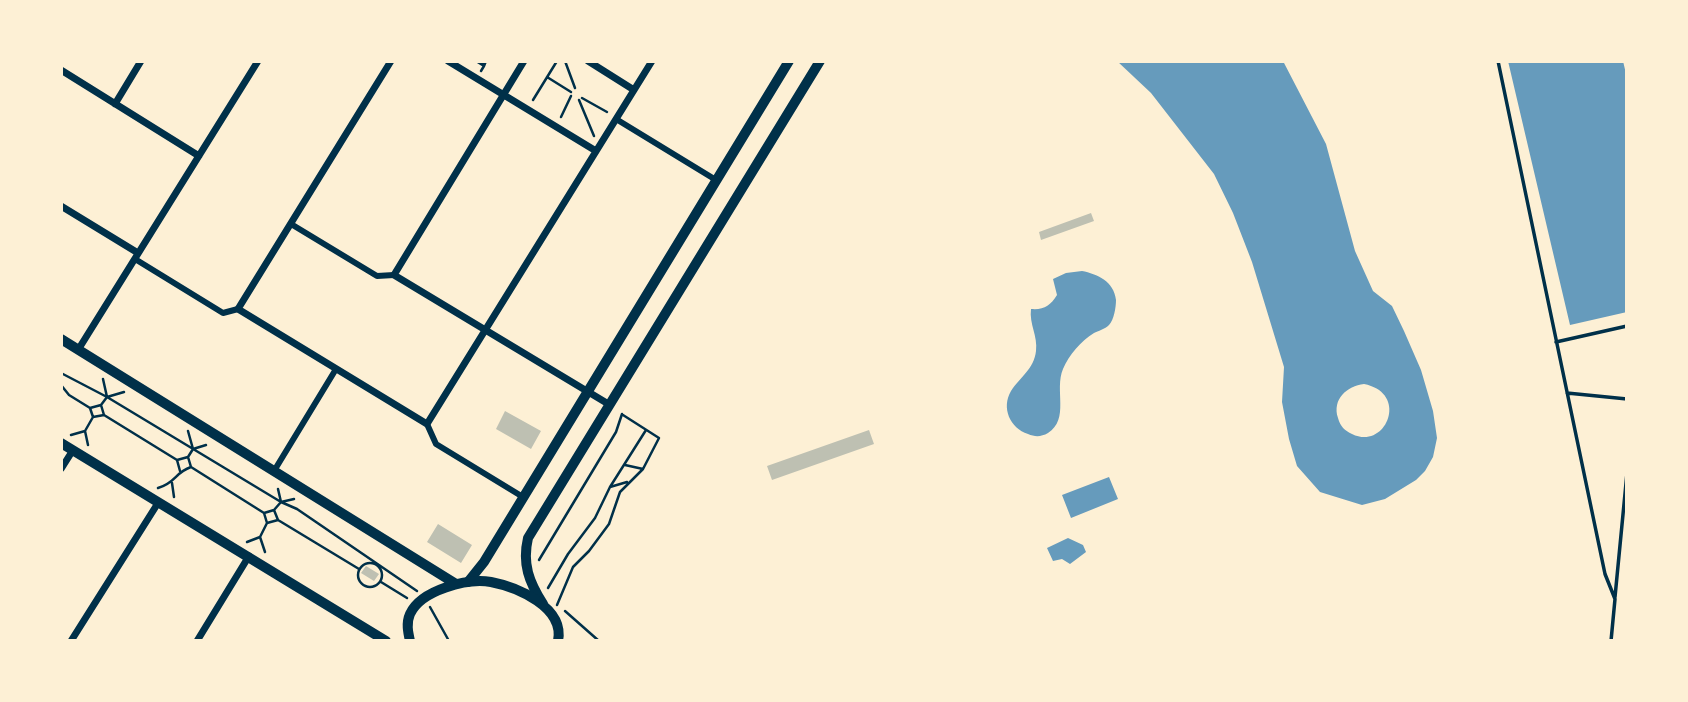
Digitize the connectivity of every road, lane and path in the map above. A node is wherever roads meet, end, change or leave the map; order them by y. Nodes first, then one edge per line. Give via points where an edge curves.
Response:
1 (141, 61) edge
2 (258, 61) edge
3 (391, 61) edge
4 (448, 61) edge
5 (476, 61) edge
6 (484, 61) edge
7 (524, 61) edge
8 (557, 61) edge
9 (565, 61) edge
10 (588, 61) edge
11 (652, 61) edge
12 (789, 61) edge
13 (820, 61) edge
14 (1498, 61) edge
15 (61, 70) edge
16 (547, 77) junction
17 (634, 90) junction
18 (573, 92) junction
19 (504, 95) junction
20 (115, 103) junction
21 (543, 106) dead end
22 (552, 111) dead end
23 (613, 117) junction
24 (584, 131) dead end
25 (596, 152) junction
26 (199, 156) junction
27 (716, 180) junction
28 (61, 206) edge
29 (291, 224) junction
30 (137, 256) junction
31 (394, 275) junction
32 (238, 309) junction
33 (1627, 326) edge
34 (485, 330) junction
35 (61, 339) edge
36 (1556, 342) junction
37 (78, 350) junction
38 (100, 363) junction
39 (336, 369) junction
40 (61, 373) edge
41 (61, 386) edge
42 (586, 391) junction
43 (1567, 393) junction
44 (107, 397) junction
45 (1627, 399) edge
46 (101, 405) junction
47 (610, 405) junction
48 (90, 408) junction
49 (104, 415) junction
50 (184, 416) junction
51 (93, 417) junction
52 (427, 424) junction
53 (646, 429) junction
54 (61, 441) edge
55 (193, 449) junction
56 (73, 450) junction
57 (188, 457) junction
58 (177, 460) junction
59 (624, 465) junction
60 (191, 467) junction
61 (61, 469) edge
62 (643, 469) junction
63 (180, 471) junction
64 (274, 471) junction
65 (1627, 473) edge
66 (628, 482) junction
67 (610, 487) junction
68 (143, 493) junction
69 (523, 498) junction
70 (281, 502) junction
71 (158, 503) junction
72 (274, 510) junction
73 (264, 513) junction
74 (278, 520) junction
75 (267, 523) junction
76 (248, 556) junction
77 (536, 566) dead end
78 (270, 569) junction
79 (359, 569) junction
80 (381, 582) junction
81 (462, 583) junction
82 (410, 599) dead end
83 (425, 599) junction
84 (1615, 600) junction
85 (551, 604) junction
86 (562, 639) edge
87 (71, 641) edge
88 (197, 641) edge
89 (386, 641) edge
90 (410, 641) edge
91 (449, 641) edge
92 (599, 641) edge
93 (1611, 641) edge

1 - 20 street
2 - 26 street
3 - 29 street
4 - 19 street
5 - 6 path via 484,66
7 - 19 street
8 - 16 path
9 - 18 path
10 - 17 street
11 - 17 street
12 - 27 street
13 - 47 street
14 - 36 lane
15 - 20 street
16 - 18 path
16 - 21 path via 533,100
17 - 23 street
18 - 22 path via 561,117
19 - 25 street
19 - 31 street
20 - 26 street
23 - 24 path via 581,99 595,138
23 - 25 street
23 - 27 street
25 - 34 street
26 - 30 street
27 - 42 street
28 - 30 street
29 - 31 street via 377,276
29 - 32 street
30 - 32 street via 223,313
30 - 37 street
31 - 34 street
32 - 39 street
33 - 36 lane
34 - 42 street
34 - 52 street
35 - 37 main road
36 - 43 lane
37 - 38 main road
38 - 44 path
38 - 50 main road
39 - 52 street
39 - 64 street
40 - 44 path
41 - 48 path
42 - 47 street
42 - 69 street
43 - 45 lane
43 - 84 lane via 1605,574
44 - 46 path
44 - 55 path
46 - 48 path
46 - 49 path
47 - 85 street via 528,538 525,567
48 - 51 path
49 - 51 path
49 - 58 path
50 - 55 path
50 - 64 main road
51 - 54 path via 85,431
52 - 69 street via 436,444
53 - 59 path
53 - 62 path via 659,438
53 - 77 path via 622,414
54 - 56 main road
55 - 57 path
55 - 70 path
56 - 61 street
56 - 68 main road
57 - 58 path
57 - 60 path
58 - 63 path
59 - 62 path
59 - 67 path
60 - 63 path
60 - 73 path
62 - 66 path
63 - 68 path via 172,483
64 - 70 path
64 - 81 main road
65 - 84 lane
66 - 67 path
66 - 85 path via 609,524 573,567
67 - 85 path via 545,593
68 - 71 main road
69 - 81 street via 484,562
70 - 72 path
70 - 83 path
71 - 76 main road
71 - 87 street
72 - 73 path
72 - 74 path
73 - 75 path
74 - 75 path
74 - 79 path
75 - 78 path via 260,537
76 - 78 main road
76 - 88 street
78 - 89 main road
79 - 80 path via 359,579 373,588
79 - 80 path via 367,562 382,572
80 - 82 path
81 - 83 main road
81 - 85 main road via 491,582
83 - 90 main road via 409,615
83 - 91 path
84 - 93 lane
85 - 86 main road
85 - 92 path

